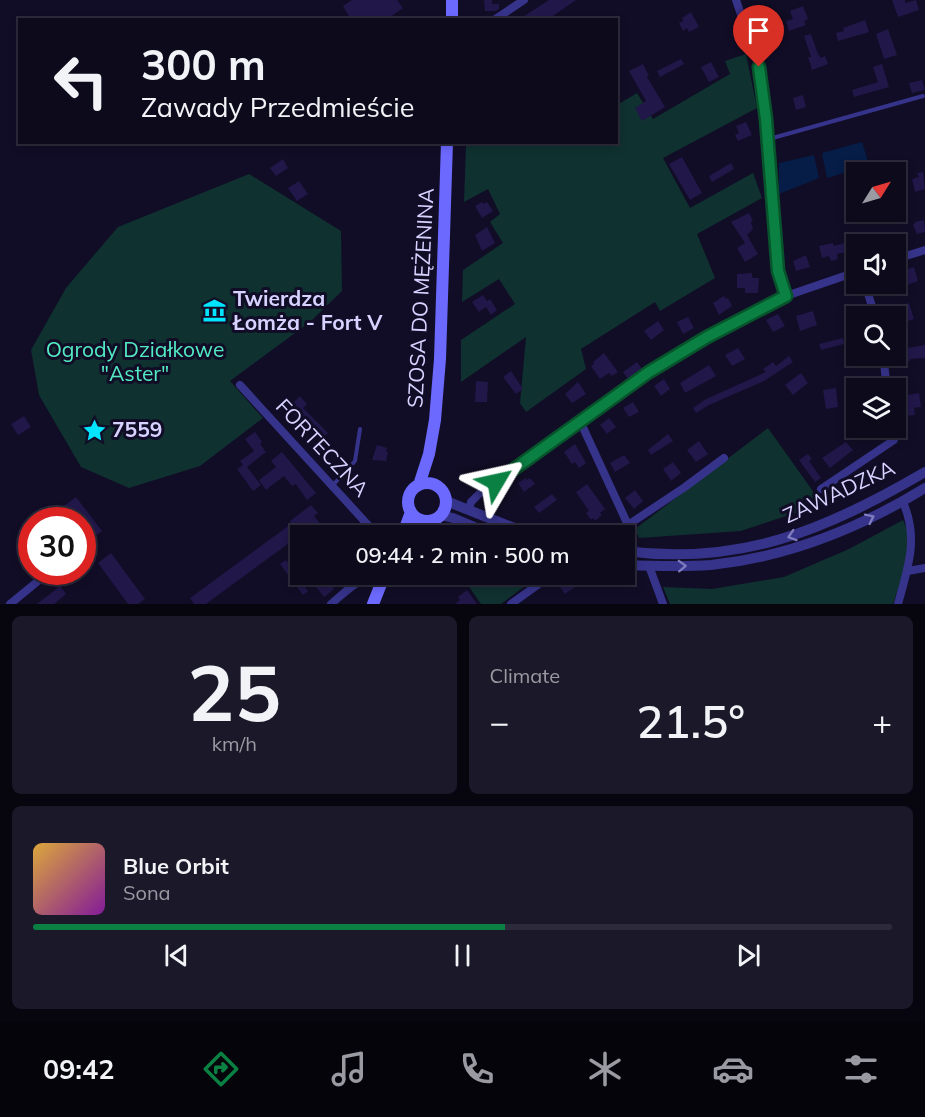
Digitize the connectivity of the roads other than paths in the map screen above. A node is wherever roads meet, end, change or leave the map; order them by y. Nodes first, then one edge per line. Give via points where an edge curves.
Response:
1 (452, 0) edge
2 (524, 0) edge
3 (736, 0) edge
4 (452, 18) edge
5 (497, 18) edge
6 (923, 96) dead end
7 (768, 140) junction
8 (447, 144) edge
9 (925, 250) edge
10 (906, 256) edge
11 (846, 275) edge
12 (786, 296) junction
13 (240, 385) dead end
14 (580, 421) junction
15 (360, 429) dead end
16 (894, 438) edge
17 (429, 454) junction
18 (724, 458) dead end
19 (925, 472) edge
20 (419, 484) junction
21 (434, 484) junction
22 (332, 486) junction
23 (925, 488) edge
24 (821, 489) dead end
25 (446, 501) junction
26 (903, 502) junction
27 (469, 509) junction
28 (411, 512) junction
29 (440, 515) junction
30 (422, 520) junction
31 (368, 525) edge
32 (407, 525) edge
33 (416, 525) edge
34 (470, 525) edge
35 (507, 525) edge
36 (635, 552) edge
37 (635, 565) edge
38 (649, 566) junction
39 (925, 568) edge
40 (908, 570) junction
41 (33, 585) edge
42 (356, 585) edge
43 (381, 585) edge
44 (537, 585) edge
45 (10, 604) edge
46 (331, 604) edge
47 (373, 604) edge
48 (511, 604) edge
49 (663, 604) edge
50 (898, 604) edge

1 - 4 main road
2 - 5 street
3 - 7 street via 759,67
6 - 7 lane
7 - 12 street via 778,271
8 - 17 main road, SZOSA DO MĘŻENINA via 440,359
9 - 10 street
11 - 12 street
12 - 14 street via 688,348
13 - 22 street, FORTECZNA
14 - 18 street via 628,525
14 - 27 street via 476,496
15 - 22 lane via 355,461
16 - 24 street
17 - 20 main road, SZOSA DO MĘŻENINA
17 - 21 main road, SZOSA DO MĘŻENINA
19 -> 36 street, ZAWADZKA via 831,522 771,543 691,554
20 - 21 main road
20 - 28 main road via 409,496
21 - 25 main road
22 - 31 street, FORTECZNA
23 - 26 street, ZAWADZKA
25 - 27 street
25 - 29 main road
38 -> 26 street, ZAWADZKA via 711,565 753,559 810,543
26 - 40 street via 912,538
27 - 35 street
28 - 30 main road
28 - 32 main road
29 - 30 main road
29 - 34 street
30 - 33 main road
37 - 38 street, ZAWADZKA
38 - 49 street
39 - 40 street
40 - 50 street
41 - 45 street
42 - 46 street
43 - 47 main road
44 - 48 street

